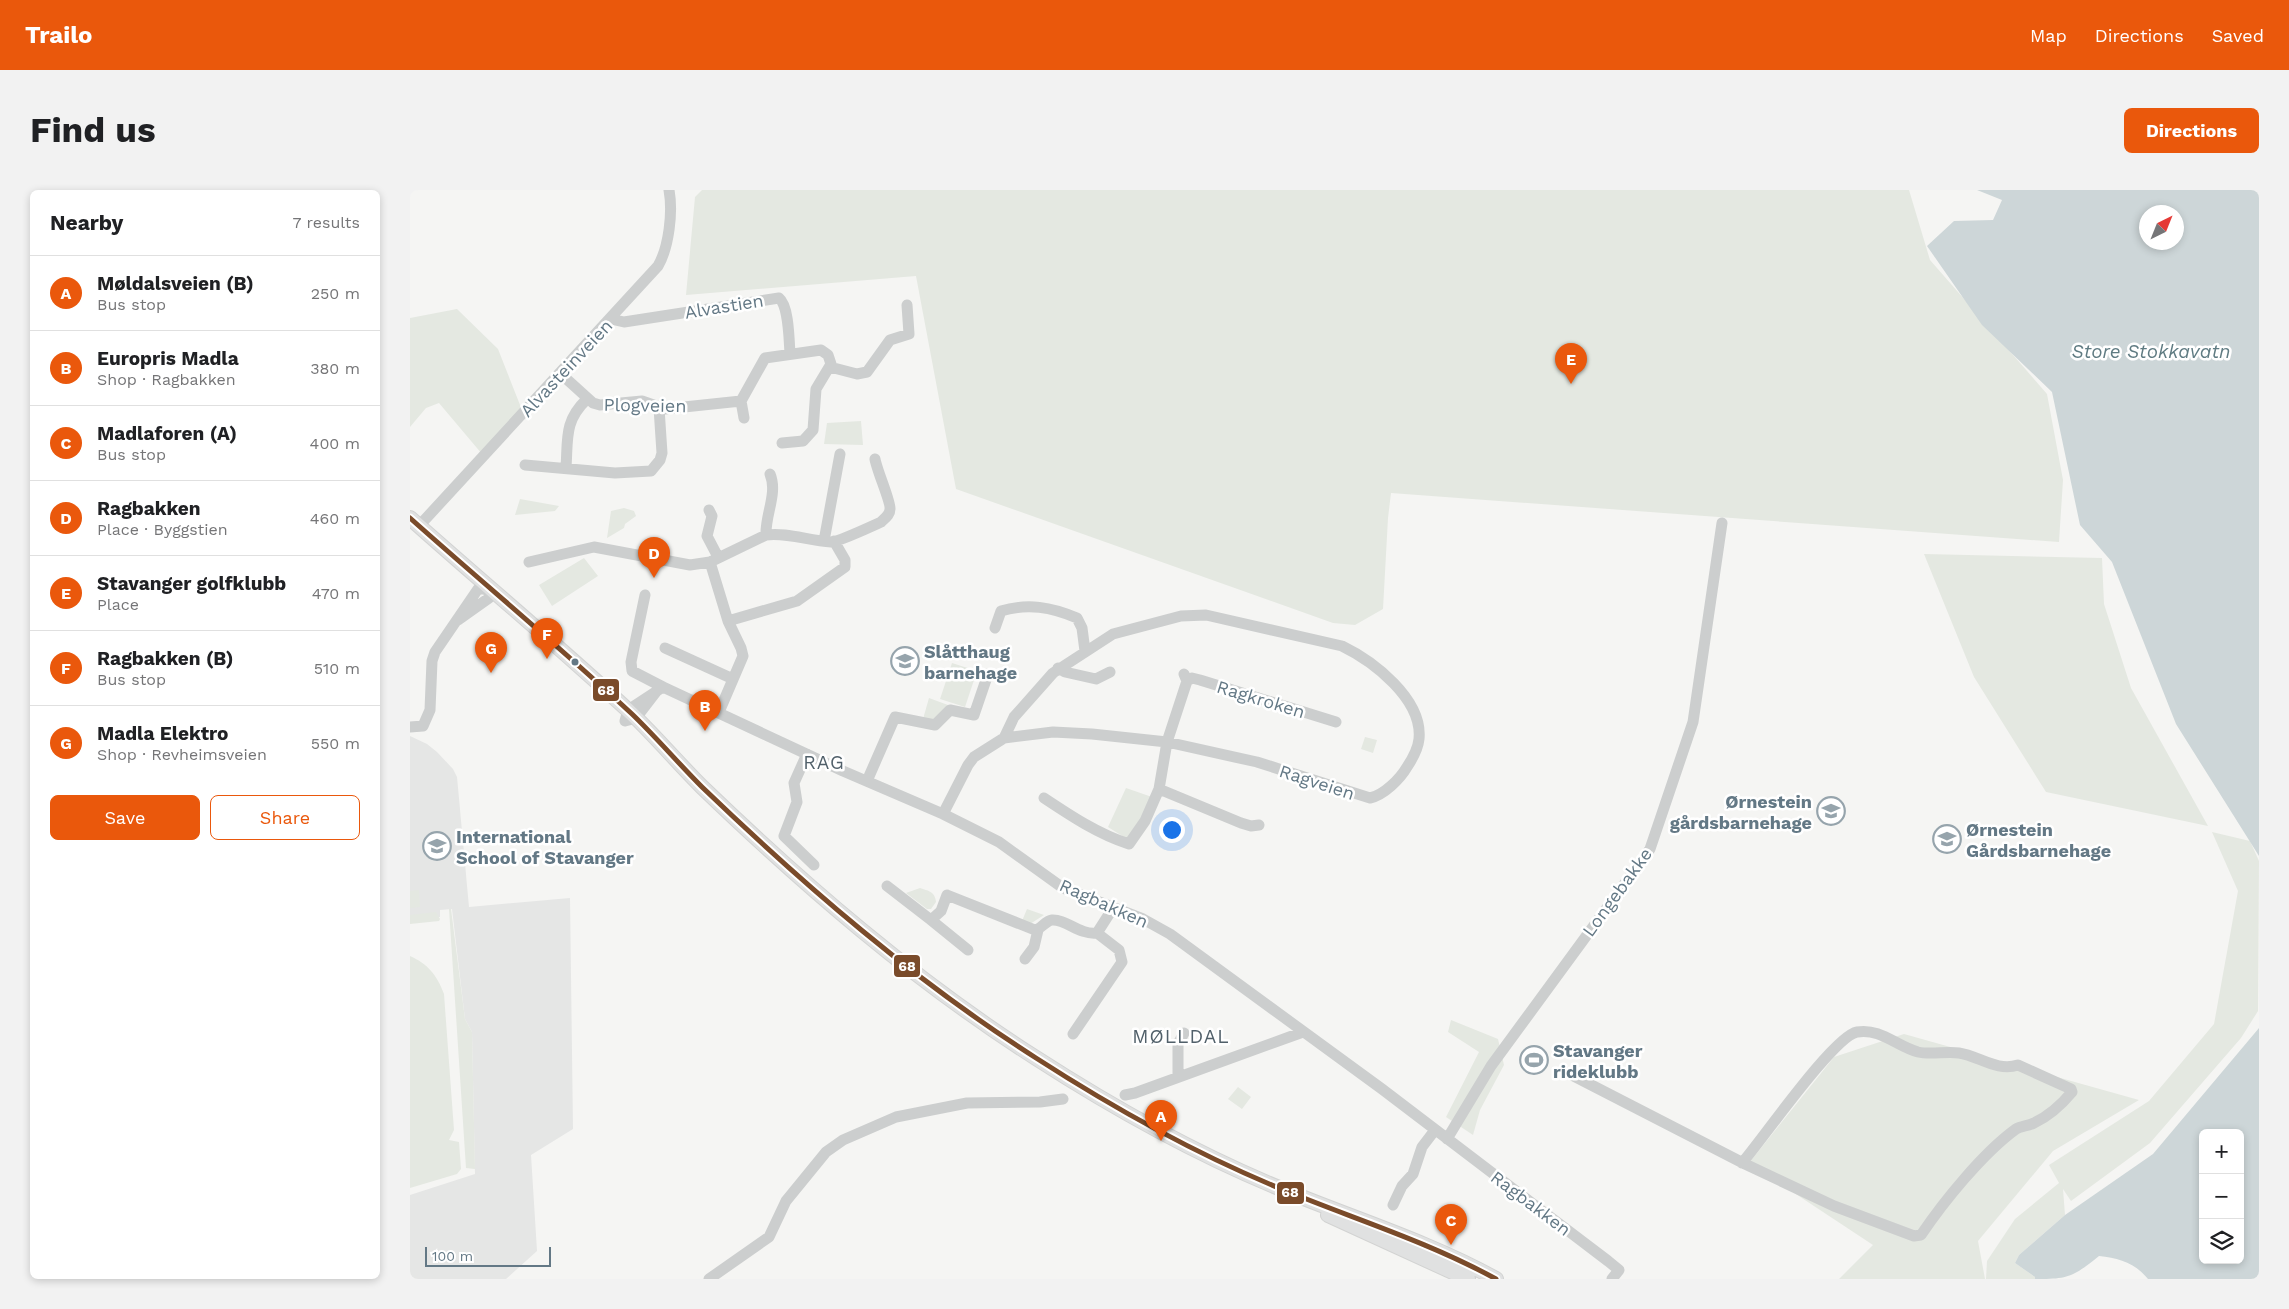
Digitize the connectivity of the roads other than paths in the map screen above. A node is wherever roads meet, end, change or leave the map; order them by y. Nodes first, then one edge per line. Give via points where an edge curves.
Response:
1 (669, 190) edge
2 (907, 305) dead end
3 (611, 319) junction
4 (790, 354) junction
5 (830, 367) junction
6 (561, 374) junction
7 (587, 399) junction
8 (741, 401) junction
9 (660, 408) junction
10 (744, 418) dead end
11 (782, 443) dead end
12 (840, 454) dead end
13 (875, 459) dead end
14 (525, 465) dead end
15 (566, 468) junction
16 (770, 474) dead end
17 (709, 510) dead end
18 (415, 522) edge
19 (1722, 523) dead end
20 (766, 535) junction
21 (829, 541) junction
22 (714, 560) junction
23 (529, 562) dead end
24 (485, 592) junction
25 (645, 595) dead end
26 (728, 621) junction
27 (995, 628) dead end
28 (665, 648) dead end
29 (1085, 651) junction
30 (1058, 668) junction
31 (1110, 672) dead end
32 (988, 674) dead end
33 (733, 679) junction
34 (660, 689) junction
35 (719, 712) junction
36 (630, 716) junction
37 (1336, 722) dead end
38 (410, 727) edge
39 (1004, 738) junction
40 (1167, 742) junction
41 (807, 754) junction
42 (867, 781) junction
43 (1159, 789) junction
44 (1044, 798) dead end
45 (943, 814) junction
46 (1259, 825) dead end
47 (814, 865) dead end
48 (887, 886) dead end
49 (1113, 908) junction
50 (931, 920) junction
51 (1038, 930) junction
52 (1097, 933) junction
53 (968, 950) dead end
54 (1025, 959) dead end
55 (1303, 1032) junction
56 (1184, 1033) dead end
57 (1073, 1034) dead end
58 (1566, 1072) dead end
59 (1178, 1076) junction
60 (1125, 1095) dead end
61 (1063, 1099) dead end
62 (1435, 1130) junction
63 (1447, 1138) junction
64 (1742, 1163) junction
65 (1279, 1188) junction
66 (1393, 1205) dead end
67 (709, 1279) edge
68 (1468, 1279) edge
69 (1496, 1279) edge
70 (1612, 1279) edge

1 - 3 street, Alvasteinveien via 670,204 661,261
2 - 5 street via 909,334 890,340 870,370 857,374
3 - 4 street, Alvastien via 624,322 779,298 786,311
3 - 6 street, Alvasteinveien
4 - 5 street via 821,350 830,359
4 - 8 street via 765,358
5 - 11 street via 816,389 812,433 803,441
6 - 7 street, Plogveien
6 - 18 street, Alvasteinveien
7 - 9 street, Plogveien via 600,405 642,401
7 - 15 street via 570,420
8 - 9 street, Plogveien
8 - 10 street
9 - 15 street via 662,453 651,471 615,473
12 - 21 street
13 - 21 street via 891,510 881,522
14 - 15 street
16 - 20 street via 773,485
17 - 22 street via 712,516 708,536
18 - 24 main road
19 - 63 street, Longebakke via 1693,722 1650,848 1491,1066
20 - 21 street
20 - 22 street
21 - 26 street via 845,560 846,567 797,601
22 - 23 street via 690,565 594,547
22 - 26 street
24 - 36 main road
24 - 38 street via 458,620 435,652 430,710 423,726
25 - 34 street, Ragbakken via 631,662 632,671
26 - 33 street via 743,656
27 - 29 street via 1001,611 1021,607 1047,608 1077,618 1082,628
28 - 33 street
29 - 30 street, Ragveien
29 - 40 street, Ragveien via 1113,634 1195,615 1342,646 1390,679 1414,712 1419,737 1417,750 1404,773 1370,798 1257,762
30 - 31 street via 1096,679
30 - 39 street, Ragveien via 1014,717
32 - 42 street via 976,714 950,710 935,725 895,717
33 - 35 street
34 - 35 street, Ragbakken
34 - 36 street
35 - 41 street, Ragbakken
36 - 65 main road via 849,920 927,982 991,1028 1113,1104
37 - 40 street, Ragkroken via 1185,677
39 - 40 street, Ragveien via 1053,732
39 - 45 street, Ragveien via 974,757
40 - 43 street, Ragkroken
41 - 42 street, Ragbakken
41 - 47 street via 794,783 797,802 784,836
42 - 45 street, Ragbakken
43 - 44 street, Ragkroken via 1129,844 1083,824
43 - 46 street via 1240,823
45 - 49 street, Ragbakken via 1000,842 1062,888
48 - 50 street
49 - 52 street
49 - 55 street, Ragbakken via 1170,934
50 - 51 street via 940,911 947,895
50 - 53 street
51 - 52 street via 1046,922 1055,920 1088,934
51 - 54 street via 1034,947
52 - 57 street via 1119,950 1122,962
55 - 59 street
55 - 62 street, Ragbakken
56 - 59 street via 1178,1044
58 - 64 street
59 - 60 street
61 - 67 street via 968,1103 896,1117 842,1140 826,1152 786,1202 769,1237
62 - 63 street, Ragbakken
62 - 66 street via 1422,1147 1412,1174
63 - 70 street, Ragbakken via 1619,1270
64 - 64 street via 1834,1206 1914,1236 1921,1235 1997,1146 2018,1128 2034,1123 2055,1109 2072,1092 2054,1080 2018,1065 1989,1064 1957,1052 1916,1051 1879,1034 1856,1032 1841,1042 1805,1082
65 - 68 main road via 1346,1224
65 - 69 main road via 1426,1246

